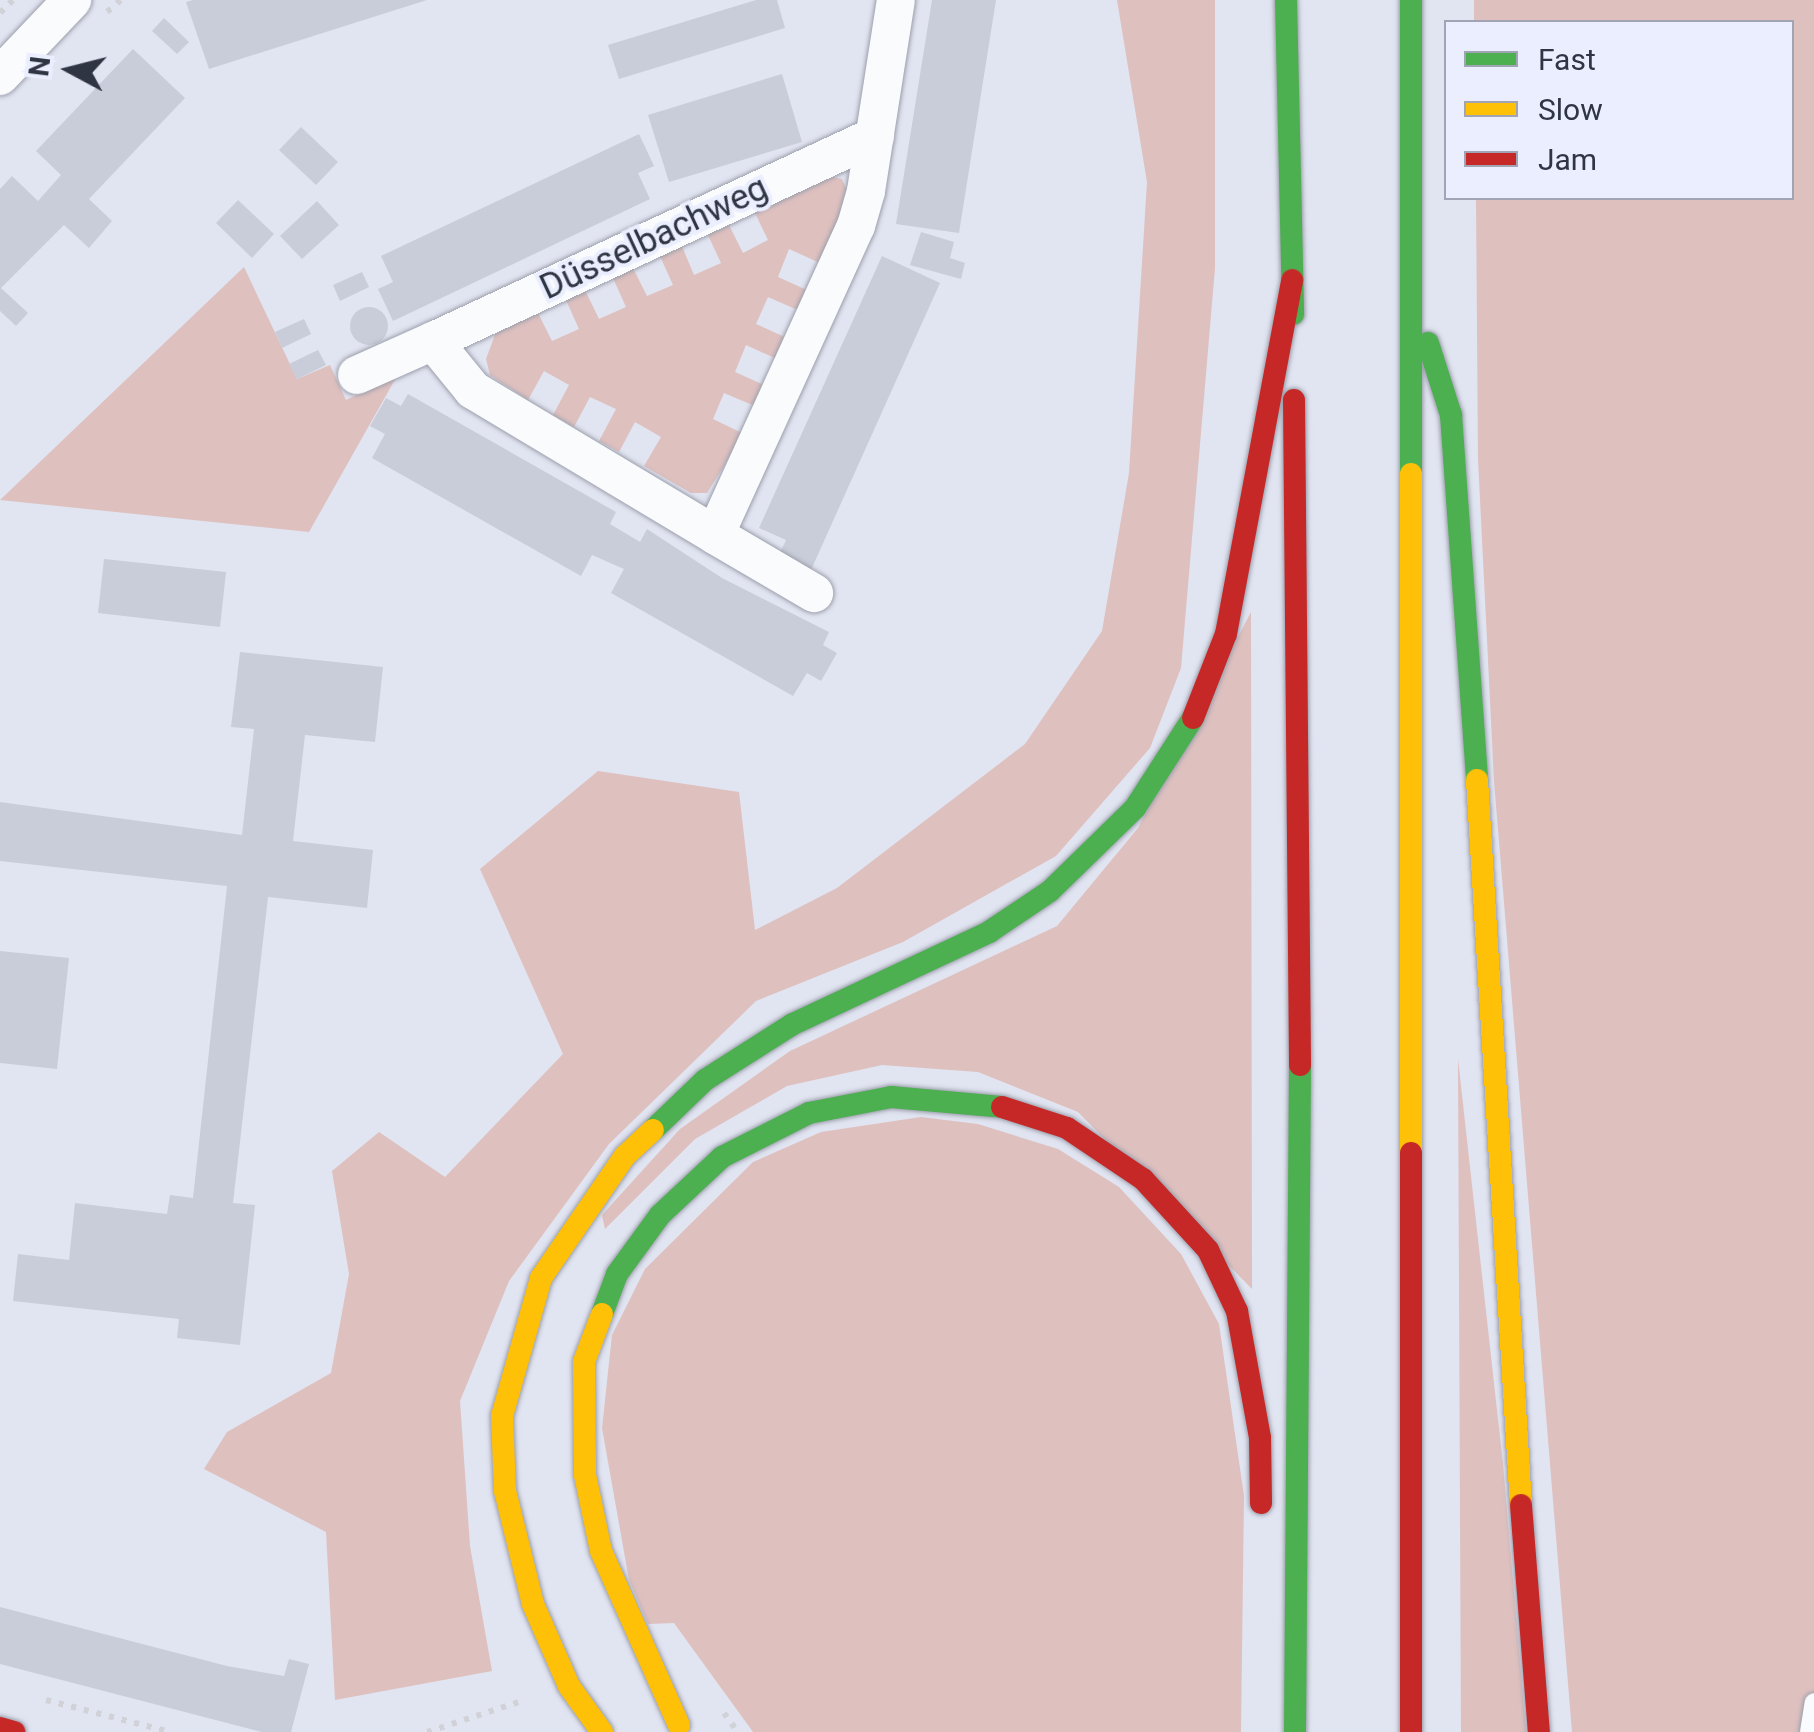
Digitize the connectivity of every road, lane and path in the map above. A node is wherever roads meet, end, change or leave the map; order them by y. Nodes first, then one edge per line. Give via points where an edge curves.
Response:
1 (13, 0) edge
2 (72, 0) edge
3 (896, 0) edge
4 (1286, 0) edge
5 (1411, 0) edge
6 (0, 14) edge
7 (0, 76) edge
8 (874, 136) junction
9 (1292, 280) junction
10 (1414, 297) junction
11 (433, 341) junction
12 (356, 375) dead end
13 (715, 536) junction
14 (814, 593) dead end
15 (1519, 1484) junction
16 (1262, 1534) dead end
17 (1271, 1610) dead end
18 (1296, 1664) junction
19 (1558, 1673) dead end
20 (38, 1698) dead end
21 (1814, 1702) edge
22 (0, 1728) edge
23 (673, 1730) edge
24 (14, 1732) edge
25 (171, 1732) edge
26 (602, 1732) edge
27 (1295, 1732) edge
28 (1410, 1732) edge
29 (1539, 1732) edge
30 (1809, 1732) edge

1 - 6 path
2 - 7 street
3 - 8 street
4 - 9 main road
5 - 10 main road
8 - 11 street, Düsselbachweg
8 - 13 street via 856,226
9 - 18 main road via 1302,997
9 - 26 main road via 1226,634 1192,720 1135,808 1050,892 989,932 793,1024 704,1080 625,1156 541,1278 502,1416 507,1508 545,1635
10 - 15 main road via 1453,434
10 - 28 main road
11 - 12 street, Düsselbachweg
11 - 13 street via 473,390
13 - 14 street
15 - 19 lane
15 - 29 main road
16 - 23 main road via 1260,1438 1237,1312 1208,1250 1163,1197 1087,1139 1001,1105 910,1096 809,1113 722,1157 660,1214 617,1274 584,1362 584,1460 601,1551
17 - 18 main road
18 - 27 main road
20 - 25 path
21 - 30 lane
22 - 24 main road

